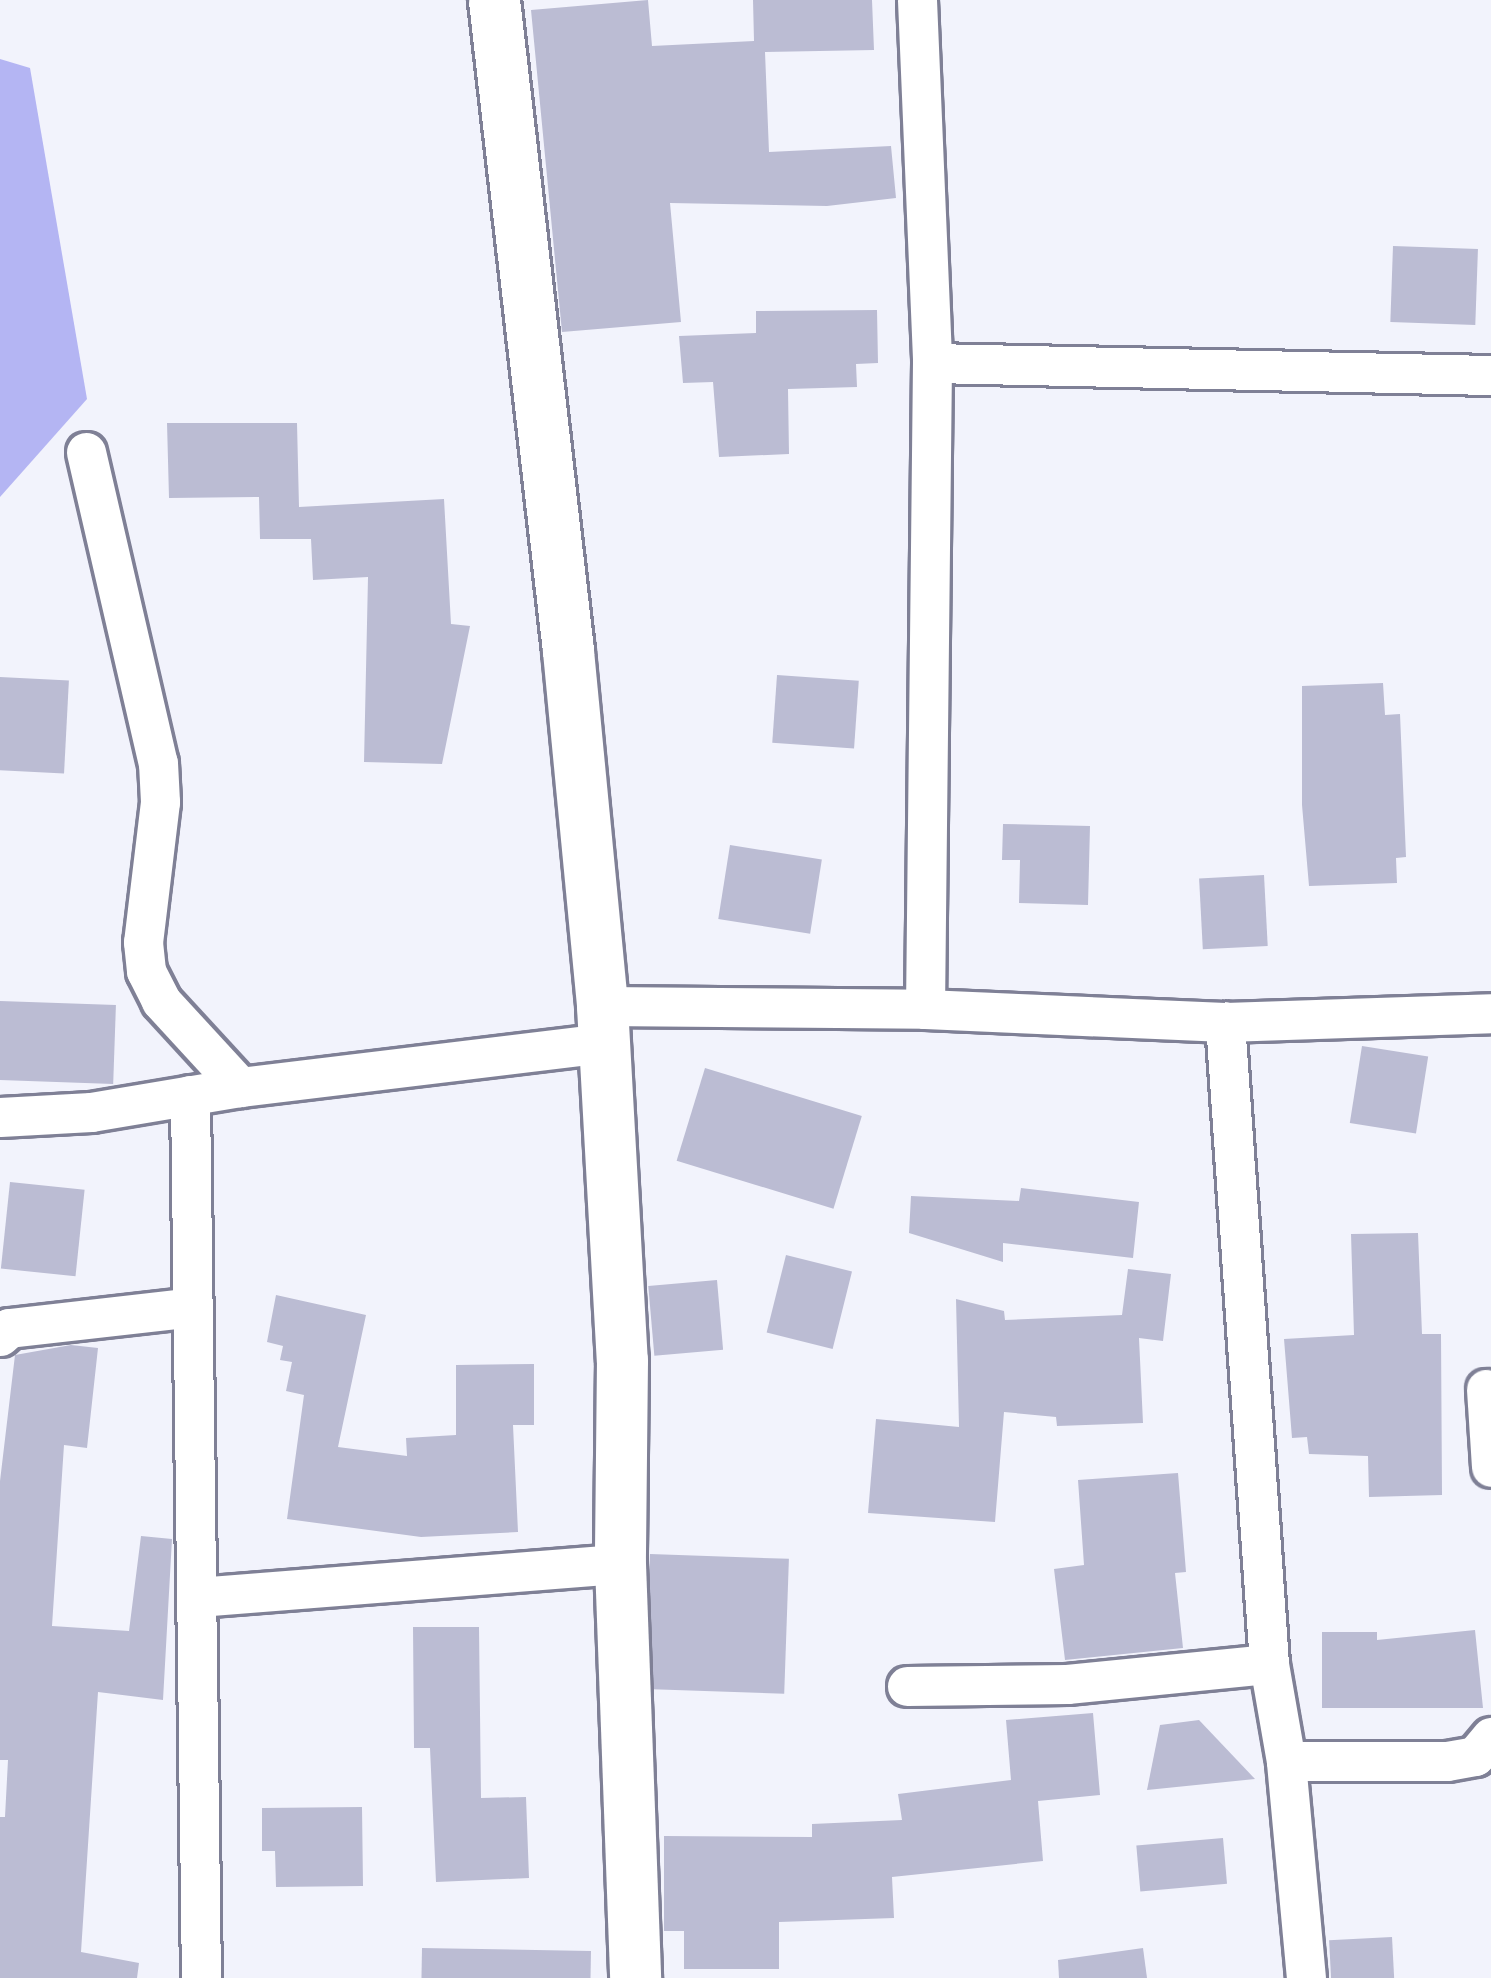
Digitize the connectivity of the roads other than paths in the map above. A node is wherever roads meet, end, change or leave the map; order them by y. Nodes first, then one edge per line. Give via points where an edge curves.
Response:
1 (494, 0) edge
2 (917, 0) edge
3 (932, 363) junction
4 (1491, 375) edge
5 (86, 452) dead end
6 (925, 1009) junction
7 (1491, 1013) edge
8 (1225, 1022) junction
9 (603, 1024) junction
10 (240, 1087) junction
11 (190, 1095) junction
12 (0, 1117) edge
13 (193, 1307) junction
14 (0, 1336) edge
15 (1486, 1389) dead end
16 (1491, 1467) edge
17 (620, 1564) junction
18 (198, 1597) junction
19 (1269, 1664) junction
20 (907, 1686) dead end
21 (1491, 1737) edge
22 (1286, 1761) junction
23 (201, 1978) edge
24 (634, 1978) edge
25 (1306, 1978) edge

1 - 9 main road
2 - 3 street
3 - 4 street
3 - 6 street
5 - 10 street via 158,763 146,971 161,1001
6 - 8 street
6 - 9 street
7 - 8 street
8 - 19 street
9 - 10 street
9 - 17 main road via 622,1360
10 - 11 street
11 - 12 street
11 - 13 street
13 - 14 street via 9,1328
13 - 18 street
15 - 16 street
17 - 18 street
17 - 24 main road
18 - 23 street
19 - 20 street via 1067,1684
19 - 22 street
21 - 22 street via 1475,1756 1448,1761
22 - 25 street

